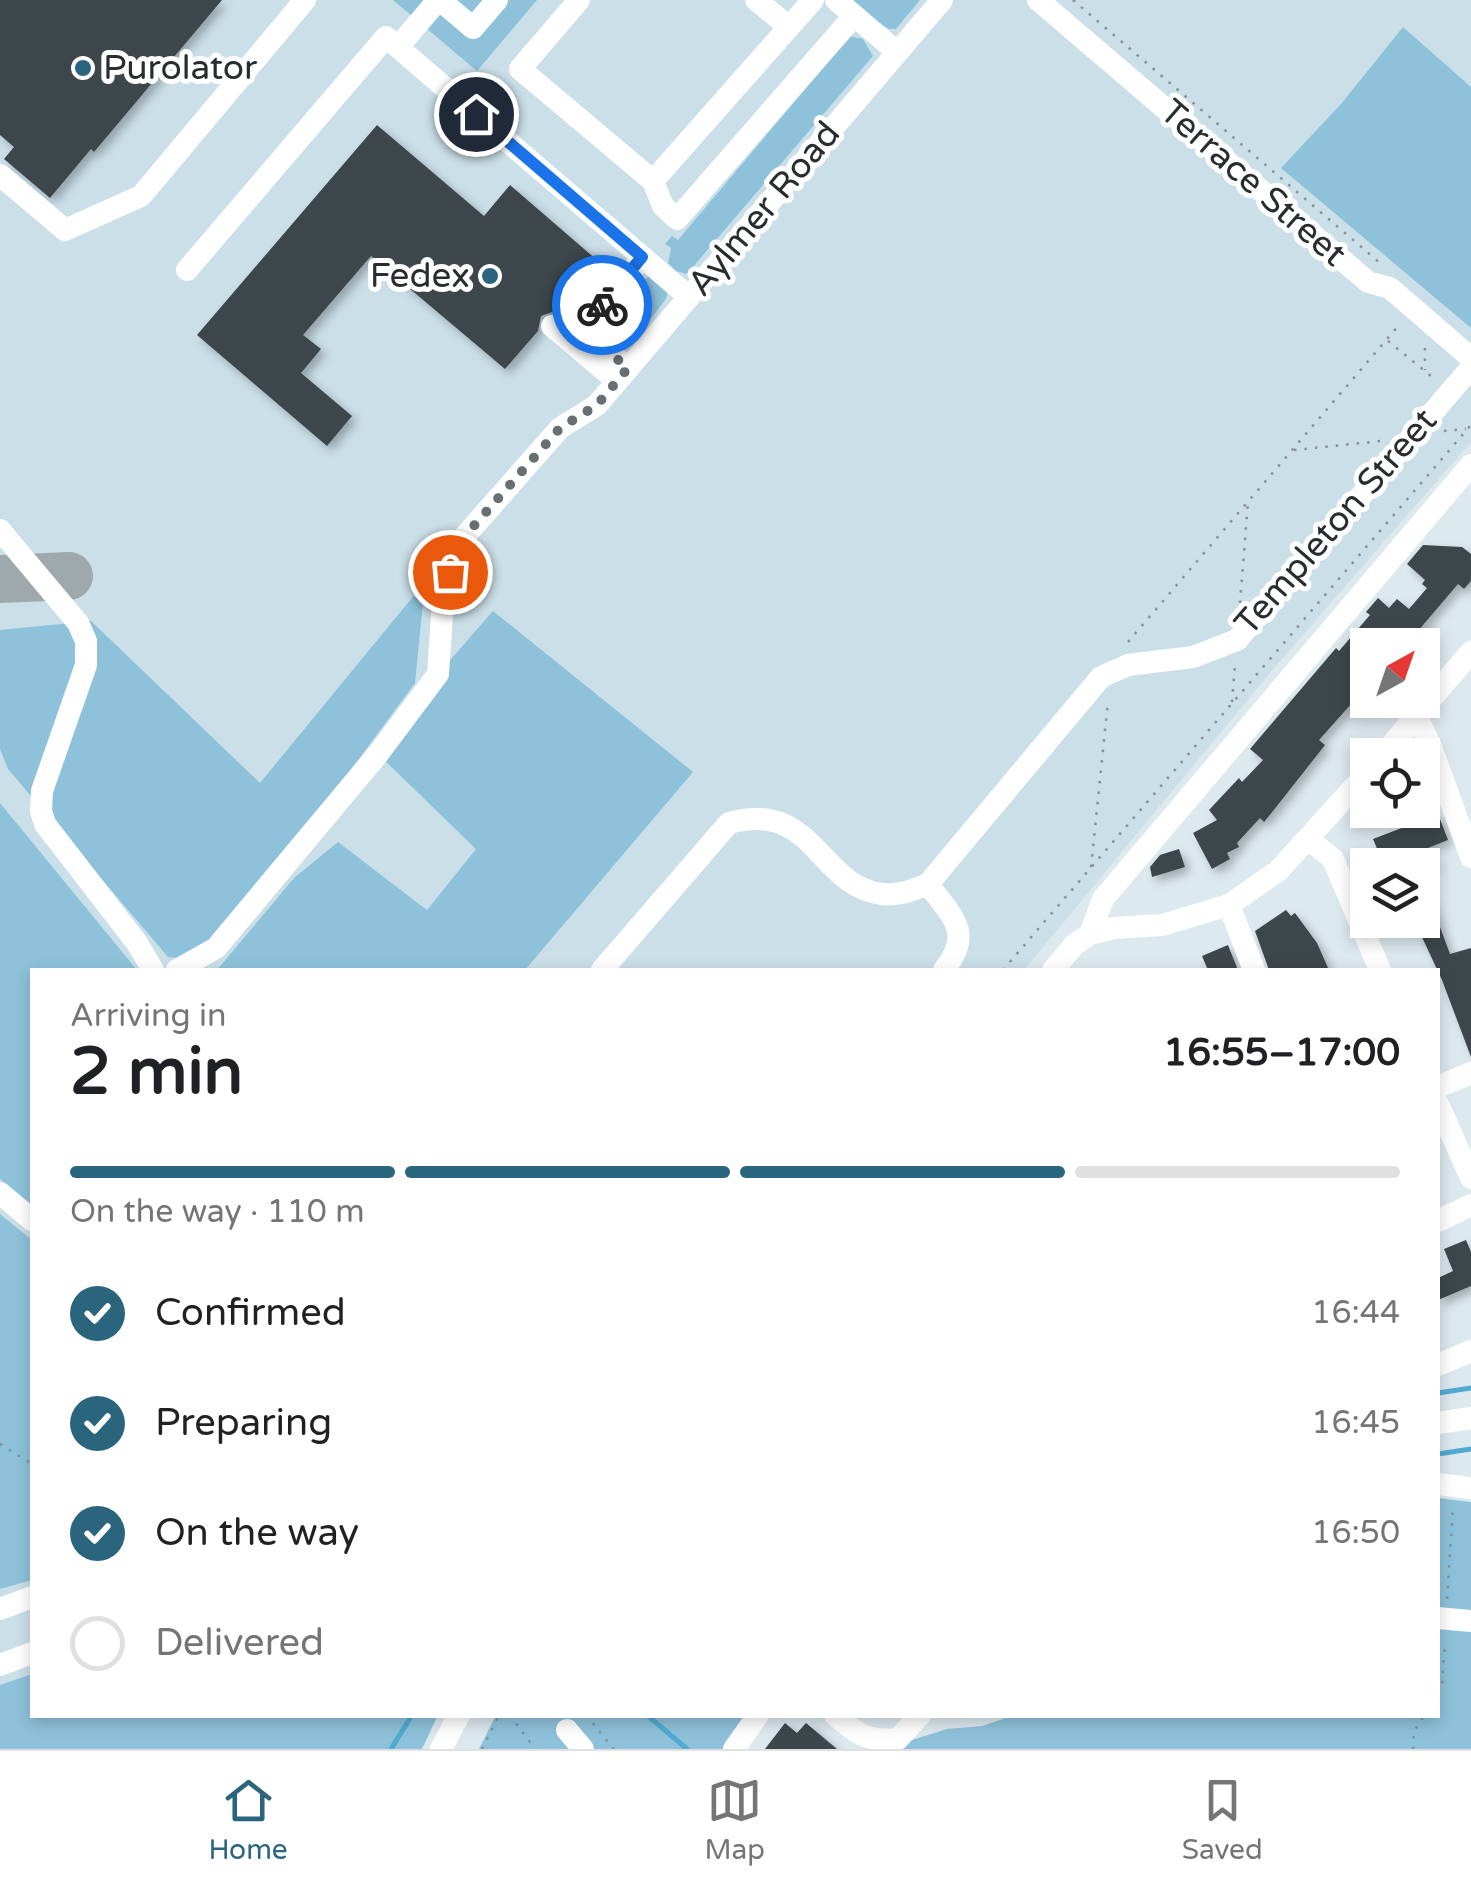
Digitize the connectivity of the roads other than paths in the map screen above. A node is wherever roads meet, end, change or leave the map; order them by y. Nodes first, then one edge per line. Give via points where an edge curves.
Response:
1 (305, 0) edge
2 (439, 0) edge
3 (497, 0) edge
4 (579, 0) edge
5 (756, 0) edge
6 (812, 0) edge
7 (836, 0) edge
8 (942, 0) edge
9 (1038, 0) edge
10 (854, 16) junction
11 (789, 27) junction
12 (398, 48) junction
13 (898, 52) junction
14 (0, 175) edge
15 (653, 180) junction
16 (642, 257) junction
17 (187, 270) dead end
18 (690, 297) junction
19 (552, 326) dead end
20 (1471, 358) edge
21 (1471, 368) edge
22 (622, 374) junction
23 (1471, 465) edge
24 (0, 530) edge
25 (1471, 652) edge
26 (1440, 689) edge
27 (1416, 718) edge
28 (1417, 718) edge
29 (1398, 738) edge
30 (1350, 792) edge
31 (1308, 839) junction
32 (1471, 857) edge
33 (928, 884) junction
34 (1229, 905) junction
35 (1090, 934) junction
36 (152, 968) edge
37 (181, 968) edge
38 (604, 968) edge
39 (945, 968) edge
40 (1055, 968) edge
41 (1253, 968) edge
42 (1379, 968) edge
43 (1471, 1074) edge
44 (1440, 1086) edge
45 (1440, 1108) edge
46 (1471, 1178) edge
47 (0, 1193) edge
48 (1471, 1205) edge
49 (30, 1218) edge
50 (1440, 1220) edge
51 (1471, 1350) edge
52 (1440, 1364) edge
53 (1471, 1418) edge
54 (1440, 1423) edge
55 (30, 1598) edge
56 (0, 1608) edge
57 (1442, 1618) edge
58 (1471, 1621) edge
59 (30, 1654) edge
60 (0, 1665) edge
61 (457, 1718) edge
62 (756, 1718) edge
63 (838, 1718) edge
64 (917, 1718) edge
65 (576, 1722) edge
66 (441, 1749) edge
67 (583, 1749) edge
68 (734, 1749) edge

1 - 14 street via 141,196 64,230
2 - 3 street via 473,28
2 - 12 street
4 - 15 street via 520,70
5 - 11 street
6 - 11 street
7 - 10 street
8 - 13 street, Aylmer Road
9 - 20 street, Terrace Street via 1368,282 1383,285
10 - 13 street
10 - 15 street via 677,219 663,206
11 - 15 street
12 - 16 street
12 - 17 street via 386,38
13 - 18 street, Aylmer Road
16 - 18 street
16 - 22 street via 582,330
18 - 22 street, Aylmer Road
19 - 22 street
21 - 33 street, Templeton Street via 1236,640 1193,657 1128,666 1101,677
22 - 37 street, Aylmer Road via 597,405 560,428 458,544 442,600 438,674 216,948
23 - 35 street via 1102,899
24 - 36 street via 86,641 84,673 41,811 51,834
25 - 26 street
27 - 29 street
28 - 32 street
30 - 31 street
31 - 34 street via 1278,872
31 - 42 street via 1332,860
33 - 38 street via 895,895 868,890 785,823 754,816 729,823
33 - 39 street via 960,928 960,948
34 - 35 street
34 - 41 street
35 - 40 street
43 - 44 street
45 - 46 street
47 - 49 street
48 - 50 street
51 - 52 street
53 - 54 street
55 - 56 street
57 - 58 street
59 - 60 street
61 - 66 street
62 - 68 street
63 - 64 street via 874,1741 898,1738
65 - 67 street

